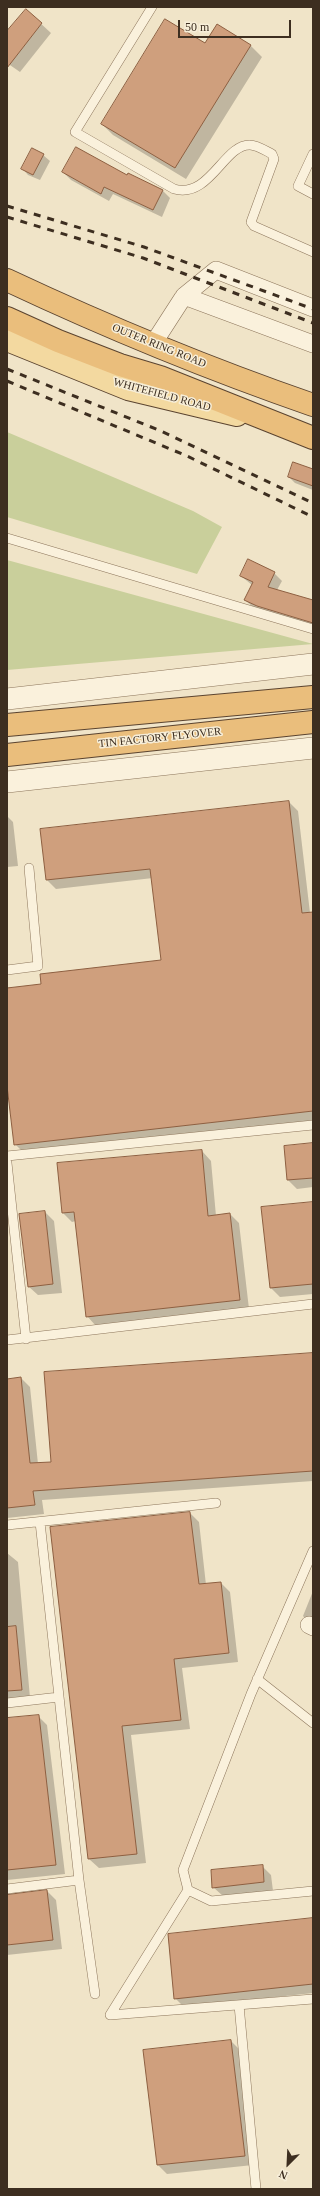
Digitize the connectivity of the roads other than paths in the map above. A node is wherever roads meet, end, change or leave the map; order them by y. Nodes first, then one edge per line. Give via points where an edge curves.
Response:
1 (152, 7) edge
2 (313, 154) edge
3 (313, 194) edge
4 (313, 252) edge
5 (7, 280) edge
6 (184, 296) junction
7 (313, 308) edge
8 (7, 318) edge
9 (7, 340) edge
10 (153, 344) junction
11 (313, 344) edge
12 (313, 405) edge
13 (275, 424) junction
14 (313, 438) edge
15 (7, 538) edge
16 (313, 629) edge
17 (313, 664) edge
18 (313, 697) edge
19 (7, 698) edge
20 (313, 722) edge
21 (7, 725) edge
22 (313, 748) edge
23 (7, 755) edge
24 (7, 782) edge
25 (29, 868) dead end
26 (7, 970) edge
27 (313, 1125) edge
28 (7, 1156) edge
29 (7, 1163) edge
30 (313, 1304) edge
31 (26, 1339) junction
32 (7, 1340) edge
33 (216, 1503) dead end
34 (40, 1522) junction
35 (7, 1525) edge
36 (313, 1550) edge
37 (258, 1679) junction
38 (59, 1697) junction
39 (7, 1703) edge
40 (313, 1723) edge
41 (78, 1880) junction
42 (7, 1889) edge
43 (188, 1890) junction
44 (313, 1891) edge
45 (95, 1994) dead end
46 (313, 1999) edge
47 (239, 2005) junction
48 (256, 2189) edge

1 - 4 lane via 75,132 174,189 182,191 196,188 241,147 252,145 272,154 274,159 251,222 254,226
2 - 3 lane via 298,186
5 - 10 highway, OUTER RING ROAD via 93,320
6 - 7 street via 216,270
6 - 10 street
6 - 11 street
8 - 13 highway via 58,341
9 - 13 main road, WHITEFIELD ROAD via 128,389
10 - 12 highway, OUTER RING ROAD
13 - 14 highway
15 - 16 lane
17 - 19 street
18 - 21 highway
20 - 23 highway, TIN FACTORY FLYOVER
22 - 24 street
25 - 26 lane via 38,966
27 - 28 lane
29 - 31 lane
30 - 31 lane
31 - 32 lane
33 - 34 lane
34 - 35 lane
34 - 38 lane
36 - 37 lane
37 - 40 lane
37 - 43 lane via 183,1870
38 - 39 lane
38 - 41 lane
41 - 42 lane
41 - 45 lane
43 - 44 lane via 211,1901
43 - 47 lane via 110,2015
46 - 47 lane
47 - 48 lane

